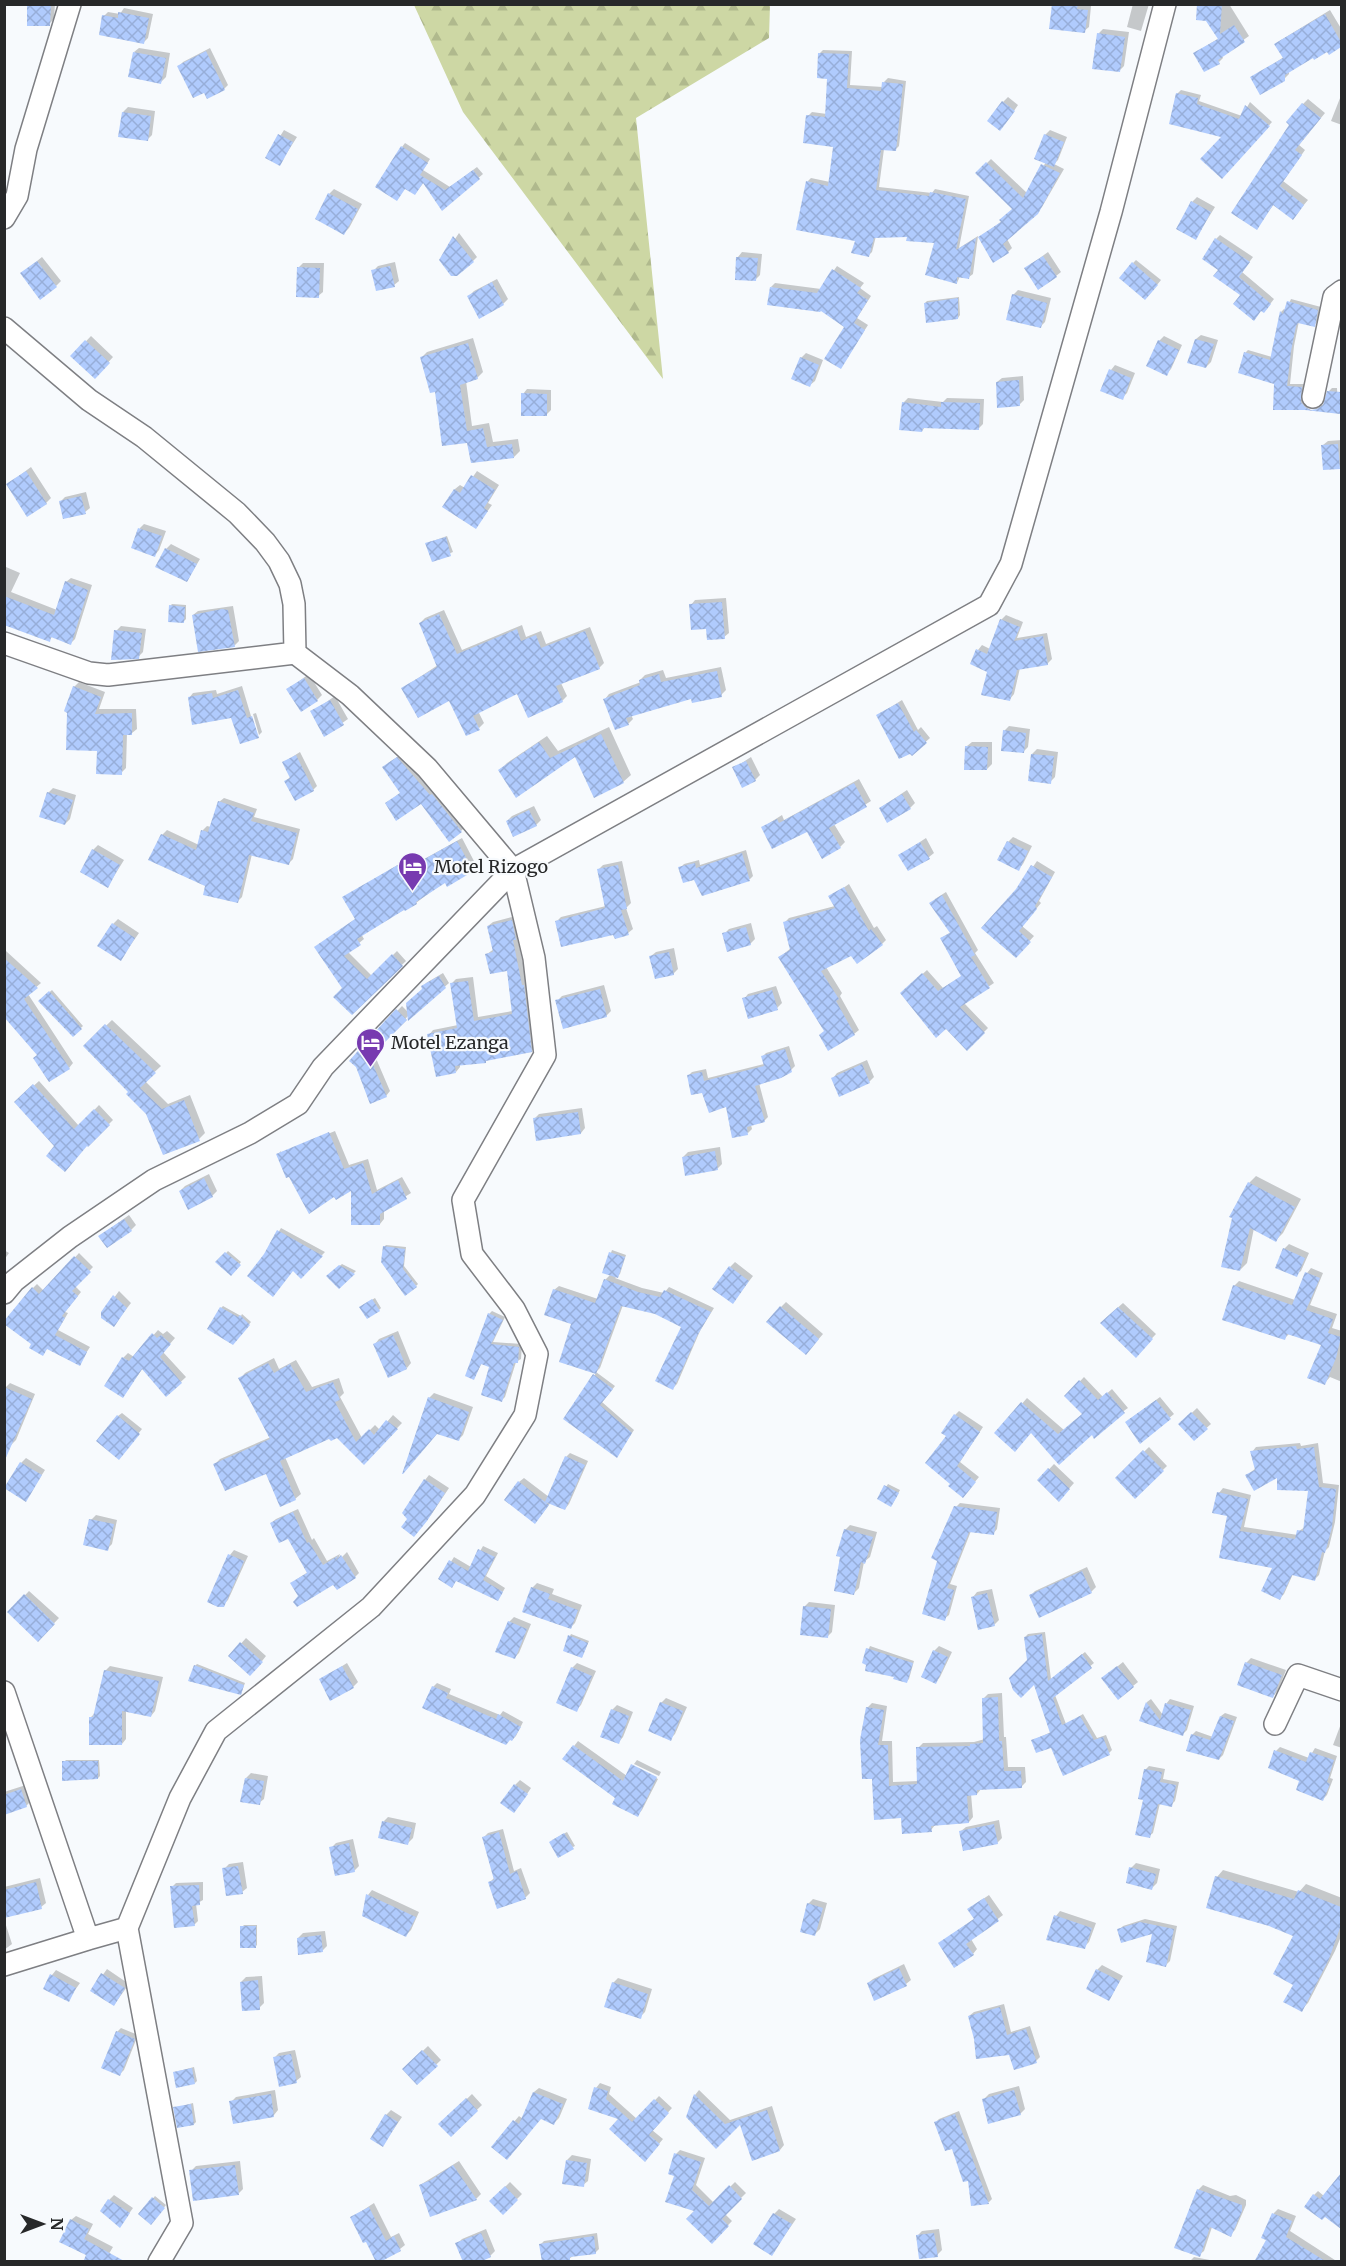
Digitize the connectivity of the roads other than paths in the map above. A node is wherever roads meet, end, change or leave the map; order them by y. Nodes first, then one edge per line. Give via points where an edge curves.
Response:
1 (70, 4) edge
2 (1165, 4) edge
3 (4, 218) edge
4 (1341, 291) edge
5 (4, 328) edge
6 (1314, 397) dead end
7 (4, 643) edge
8 (295, 652) junction
9 (513, 870) junction
10 (4, 1293) edge
11 (1341, 1690) edge
12 (4, 1692) edge
13 (1275, 1724) dead end
14 (127, 1928) junction
15 (88, 1939) junction
16 (4, 1965) edge
17 (159, 2262) edge

1 - 3 street via 26,149 18,196
2 - 9 street via 1111,212 1011,564 990,605
4 - 6 street via 1334,297
5 - 8 street via 89,400 144,437 237,513 265,542 290,584
7 - 8 street via 89,674 108,675
8 - 9 street via 350,695 427,768
9 - 10 street via 323,1067 298,1104 250,1133 154,1179 70,1237
9 - 14 street via 534,958 545,1055 463,1200 472,1254 514,1309 537,1353 525,1415 475,1495 371,1607 216,1731 180,1798
11 - 13 street via 1298,1675
12 - 15 street
14 - 15 street
14 - 17 street via 182,2223
15 - 16 street

